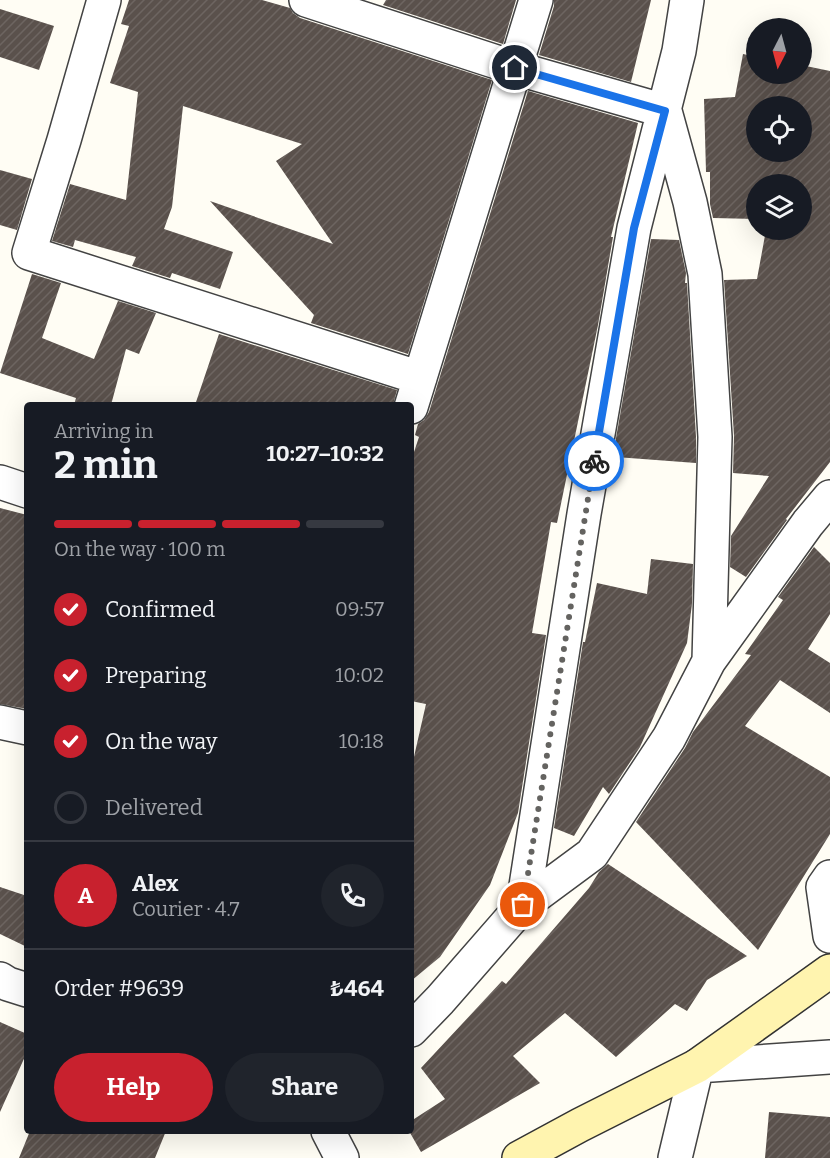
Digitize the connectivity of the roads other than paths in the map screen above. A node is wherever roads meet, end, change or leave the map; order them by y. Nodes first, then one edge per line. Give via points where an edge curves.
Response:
1 (104, 0) edge
2 (306, 0) edge
3 (536, 0) edge
4 (687, 0) edge
5 (515, 68) junction
6 (665, 111) junction
7 (416, 393) edge
8 (0, 482) edge
9 (24, 490) edge
10 (830, 497) edge
11 (709, 661) junction
12 (0, 722) edge
13 (24, 727) edge
14 (830, 877) edge
15 (523, 905) junction
16 (830, 936) edge
17 (830, 971) edge
18 (0, 979) edge
19 (24, 989) edge
20 (414, 1027) edge
21 (830, 1057) edge
22 (697, 1066) junction
23 (330, 1134) edge
24 (342, 1158) edge
25 (519, 1158) edge
26 (675, 1158) edge

1 - 7 street via 29,252
2 - 5 street
3 - 5 street
4 - 6 street
5 - 6 street
5 - 7 street
6 - 11 street via 705,274 715,437
6 - 15 street via 634,228 584,514
8 - 9 street
10 - 11 street
11 - 15 street via 669,738 592,854
12 - 13 street
14 - 16 street via 823,887
15 - 20 street
17 - 22 main road
18 - 19 street
21 - 22 street
22 - 25 main road
22 - 26 street
23 - 24 street

